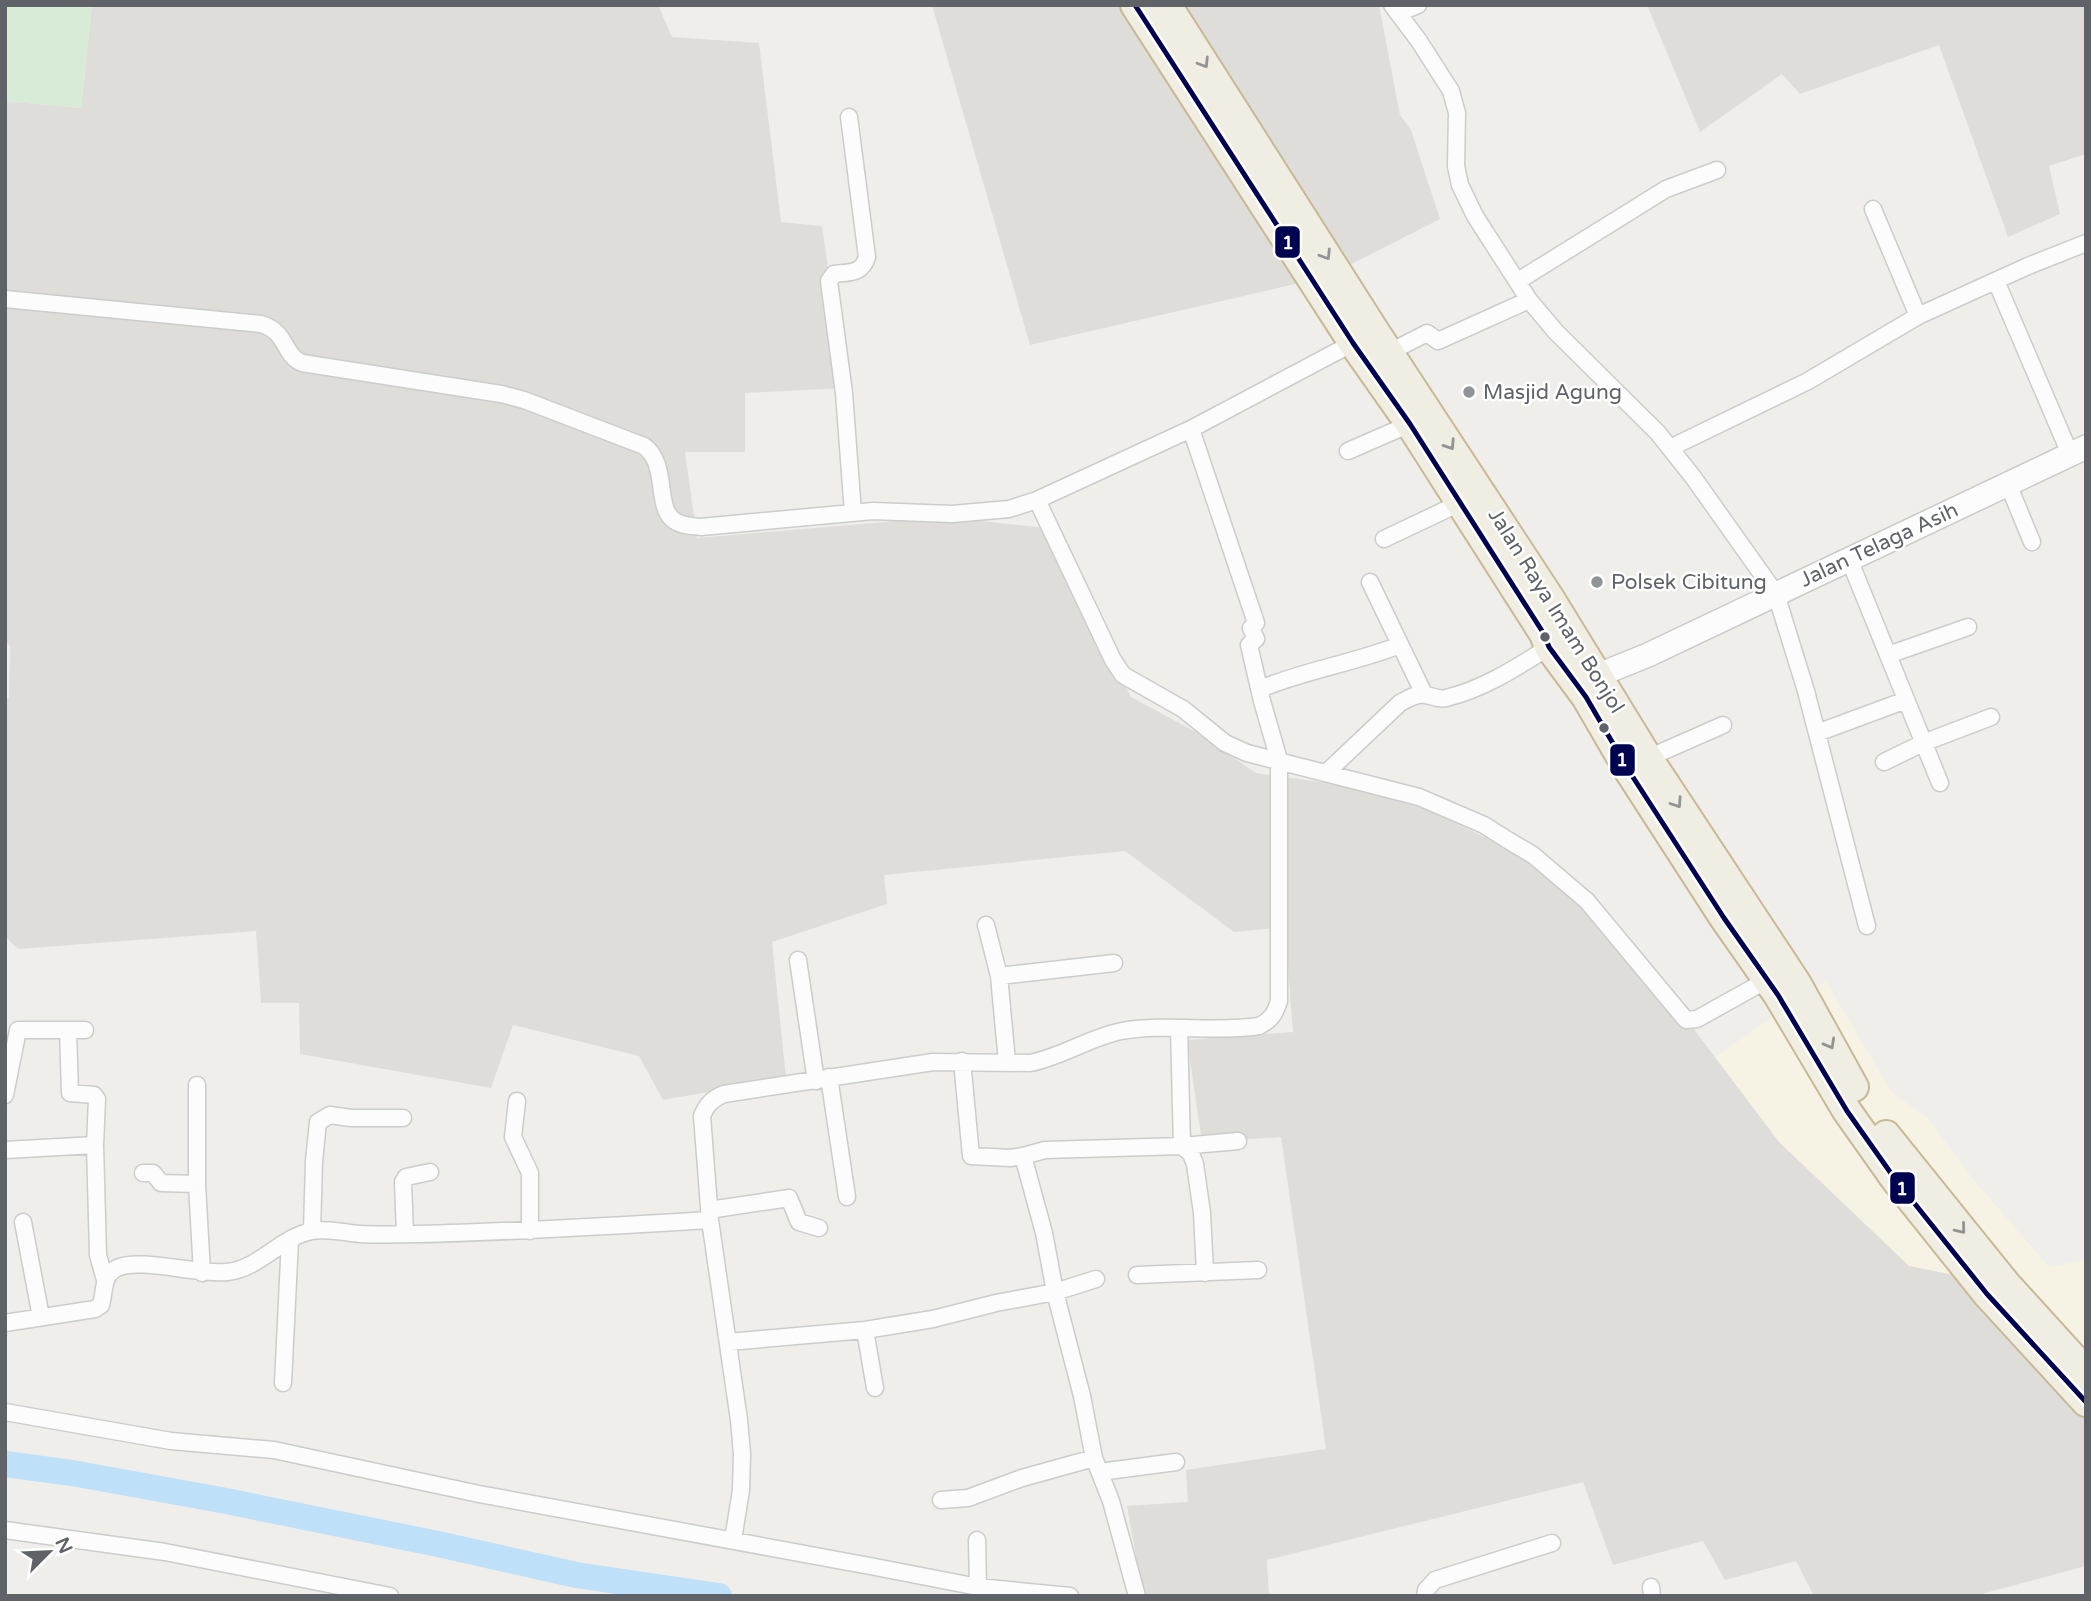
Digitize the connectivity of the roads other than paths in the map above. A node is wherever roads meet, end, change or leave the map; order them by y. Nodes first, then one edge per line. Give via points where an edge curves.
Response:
1 (1135, 5) edge
2 (1167, 5) edge
3 (1418, 5) edge
4 (1396, 9) edge
5 (849, 117) dead end
6 (1717, 170) dead end
7 (1873, 209) dead end
8 (2086, 243) edge
9 (1518, 281) junction
10 (1996, 281) junction
11 (5, 299) edge
12 (1529, 300) junction
13 (1918, 316) junction
14 (1372, 342) junction
15 (1410, 424) junction
16 (1191, 429) junction
17 (1670, 448) junction
18 (1348, 451) dead end
19 (2078, 451) edge
20 (2008, 484) junction
21 (1037, 500) junction
22 (1460, 503) junction
23 (853, 513) junction
24 (1384, 539) dead end
25 (2032, 542) dead end
26 (1849, 559) junction
27 (1370, 582) dead end
28 (1776, 594) junction
29 (1969, 626) dead end
30 (1400, 645) junction
31 (1549, 647) junction
32 (1888, 655) junction
33 (1596, 676) junction
34 (1260, 689) junction
35 (1424, 694) junction
36 (1906, 700) junction
37 (1991, 717) dead end
38 (1723, 725) dead end
39 (1817, 733) junction
40 (1923, 743) junction
41 (1648, 758) junction
42 (1279, 760) junction
43 (1884, 762) dead end
44 (1326, 772) junction
45 (1940, 783) dead end
46 (986, 925) dead end
47 (1867, 926) dead end
48 (798, 960) dead end
49 (1114, 963) dead end
50 (999, 976) junction
51 (1781, 986) junction
52 (1179, 1028) junction
53 (12, 1030) edge
54 (68, 1030) junction
55 (85, 1030) dead end
56 (962, 1061) junction
57 (1007, 1062) junction
58 (822, 1079) junction
59 (197, 1085) dead end
60 (5, 1095) edge
61 (517, 1101) dead end
62 (403, 1118) dead end
63 (1238, 1141) dead end
64 (95, 1145) junction
65 (1182, 1146) junction
66 (5, 1150) edge
67 (1023, 1156) junction
68 (430, 1172) dead end
69 (143, 1173) dead end
70 (197, 1184) junction
71 (847, 1197) dead end
72 (710, 1215) junction
73 (23, 1222) dead end
74 (819, 1228) dead end
75 (313, 1231) junction
76 (530, 1231) junction
77 (405, 1234) junction
78 (290, 1240) junction
79 (1258, 1270) dead end
80 (202, 1273) junction
81 (1205, 1273) junction
82 (1137, 1275) dead end
83 (1096, 1279) dead end
84 (105, 1280) junction
85 (1055, 1292) junction
86 (41, 1317) junction
87 (5, 1323) edge
88 (865, 1331) junction
89 (728, 1342) junction
90 (2086, 1371) edge
91 (283, 1383) dead end
92 (875, 1388) dead end
93 (2086, 1402) edge
94 (5, 1412) edge
95 (1176, 1462) dead end
96 (1097, 1465) junction
97 (941, 1500) dead end
98 (5, 1530) edge
99 (733, 1540) junction
100 (977, 1540) dead end
101 (1552, 1543) dead end
102 (978, 1587) junction
103 (390, 1596) edge
104 (1070, 1596) edge
105 (1137, 1596) edge
106 (1426, 1596) edge

1 - 14 highway, Jalan Raya Imam Bonjol
2 -> 14 highway, Jalan Raya Imam Bonjol
3 - 4 street
4 - 9 street via 1451,91 1457,113 1460,185
5 - 23 street via 867,257 858,271 834,274 829,281
6 - 9 street via 1666,189
7 - 13 street
8 - 10 street
9 - 12 street
10 - 13 street
10 - 19 street
11 - 23 street via 261,324 278,332 291,355 302,363 524,400 651,451 659,466 664,505 679,523 701,527
12 - 14 street via 1438,341 1427,333
12 - 17 street
13 - 17 street via 1808,381
14 - 15 highway, Jalan Raya Imam Bonjol
14 - 16 street
14 -> 33 highway, Jalan Raya Imam Bonjol via 1551,600
15 - 18 street
15 - 22 highway, Jalan Raya Imam Bonjol
16 - 21 street
16 - 34 street via 1256,623 1251,628 1256,639 1250,645
17 - 28 street
19 - 20 street, Jalan Telaga Asih
20 - 25 street
20 - 26 street, Jalan Telaga Asih
21 - 23 street via 993,512
21 - 42 street via 1123,675 1183,709 1233,748
22 - 24 street
22 - 31 highway, Jalan Raya Imam Bonjol
26 - 28 street, Jalan Telaga Asih
26 - 32 street
27 - 30 street
28 - 33 street, Jalan Telaga Asih
28 - 39 street
29 - 32 street
30 - 34 street
30 - 35 street
31 - 35 street via 1469,691 1437,699
31 - 51 highway, Jalan Raya Imam Bonjol via 1629,771
32 - 36 street
33 - 41 highway, Jalan Raya Imam Bonjol
34 - 42 street
35 - 44 street via 1400,703
36 - 39 street
36 - 40 street
37 - 40 street
38 - 41 street
39 - 47 street
40 - 43 street
40 - 45 street
41 -> 51 highway, Jalan Raya Imam Bonjol
42 - 44 street
42 - 52 street via 1279,1001 1275,1012 1259,1026
44 - 51 street via 1437,804 1484,825 1532,855 1587,901 1686,1020
46 - 50 street
48 - 58 street
49 - 50 street
50 - 57 street
51 -> 90 highway, Jalan Raya Imam Bonjol via 1885,1134 2006,1284
51 - 93 highway, Jalan Raya Imam Bonjol via 1847,1111 1895,1179 1987,1294
52 - 57 street via 1125,1030 1042,1061
52 - 65 street
53 - 54 street
53 - 60 street
54 - 55 street
54 - 64 street via 71,1093 96,1097
56 - 57 street
56 - 58 street
56 - 67 street via 971,1156
58 - 71 street
58 - 72 street via 724,1094 706,1106 702,1116
59 - 70 street
61 - 76 street via 513,1137 530,1174
62 - 75 street via 330,1115 318,1122
63 - 65 street
64 - 66 street
64 - 84 street via 98,1255
65 - 67 street via 1045,1150
65 - 81 street via 1195,1164
67 - 85 street
68 - 77 street via 413,1174 403,1182
69 - 70 street via 153,1173 161,1183
70 - 80 street
72 - 74 street via 789,1198 799,1222
72 - 76 street
72 - 89 street
73 - 86 street
75 - 77 street
75 - 78 street
76 - 77 street
78 - 80 street via 240,1269
78 - 91 street
79 - 81 street
80 - 84 street via 134,1264 120,1266
81 - 82 street
83 - 85 street
84 - 86 street via 101,1305 95,1309
85 - 88 street
85 - 96 street
86 - 87 street
88 - 89 street
88 - 92 street
89 - 99 street via 742,1454
94 - 99 street via 159,1439 274,1450 479,1494
95 - 96 street
96 - 97 street via 1022,1478 968,1498
96 - 105 street
98 - 103 street via 165,1552
99 - 102 street
100 - 102 street
101 - 106 street via 1435,1580
102 - 104 street

